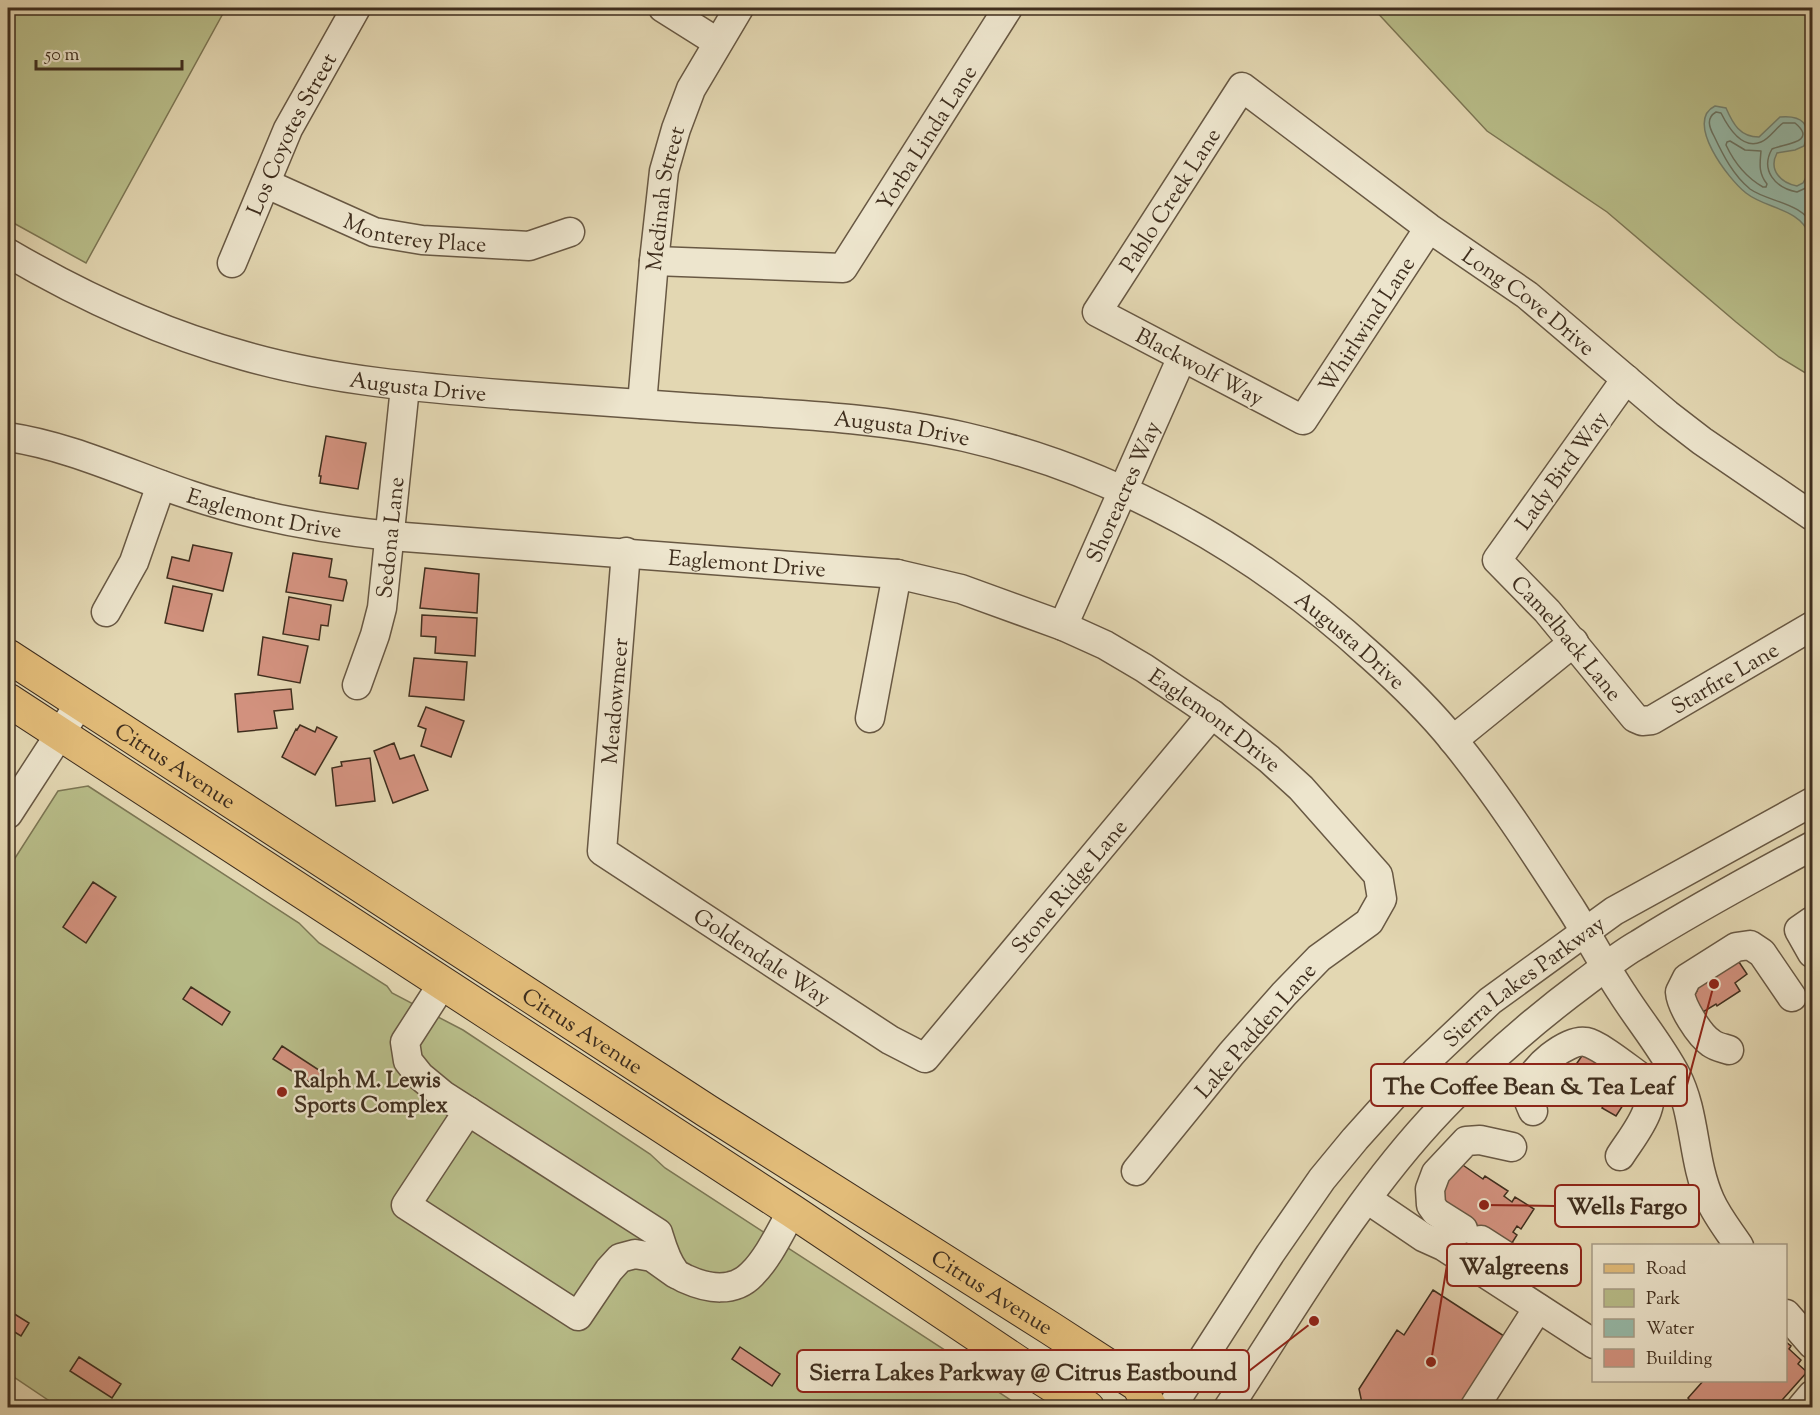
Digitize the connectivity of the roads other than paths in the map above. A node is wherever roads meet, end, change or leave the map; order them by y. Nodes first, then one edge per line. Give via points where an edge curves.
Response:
1 (356, 8) edge
2 (663, 8) edge
3 (739, 8) edge
4 (1008, 8) edge
5 (717, 42) junction
6 (1242, 87) joint
7 (267, 184) junction
8 (1429, 228) junction
9 (570, 232) dead end
10 (8, 253) edge
11 (654, 261) junction
12 (232, 263) dead end
13 (1097, 312) joint
14 (1182, 357) junction
15 (1626, 379) junction
16 (405, 387) junction
17 (642, 404) junction
18 (1303, 420) joint
19 (8, 437) edge
20 (161, 485) junction
21 (1122, 490) junction
22 (1812, 516) edge
23 (391, 536) junction
24 (626, 552) junction
25 (1497, 560) joint
26 (897, 574) junction
27 (106, 612) dead end
28 (1063, 626) junction
29 (1812, 626) edge
30 (1574, 642) junction
31 (8, 656) edge
32 (357, 685) dead end
33 (8, 700) edge
34 (80, 703) junction
35 (1212, 714) junction
36 (870, 718) dead end
37 (1635, 718) joint
38 (60, 733) junction
39 (1453, 740) junction
40 (1812, 802) edge
41 (8, 814) edge
42 (1812, 846) edge
43 (602, 851) joint
44 (1382, 899) joint
45 (1812, 921) edge
46 (1585, 931) junction
47 (1812, 953) edge
48 (1606, 967) junction
49 (443, 983) junction
50 (1792, 997) dead end
51 (1729, 1050) dead end
52 (924, 1058) joint
53 (468, 1111) junction
54 (1533, 1111) dead end
55 (1512, 1147) dead end
56 (1620, 1156) dead end
57 (1136, 1171) dead end
58 (1367, 1199) junction
59 (792, 1211) junction
60 (1738, 1244) edge
61 (1533, 1269) dead end
62 (676, 1274) junction
63 (1538, 1308) junction
64 (1787, 1316) edge
65 (1812, 1342) edge
66 (1592, 1343) edge
67 (1812, 1395) edge
68 (1088, 1407) edge
69 (1151, 1407) edge
70 (1171, 1407) edge
71 (1228, 1407) edge
72 (1474, 1407) edge
73 (1801, 1407) edge

1 - 7 street, Los Coyotes Street via 288,129
2 - 5 street
3 - 5 street, Medinah Street
4 - 11 street, Yorba Linda Lane via 843,268
5 - 11 street, Medinah Street via 691,89 673,139 664,171
6 - 8 street, Long Cove Drive
6 - 13 street, Pablo Creek Lane
7 - 9 street, Monterey Place via 374,232 422,240 529,246
7 - 12 street, Los Coyotes Street
8 - 15 street, Long Cove Drive via 1527,295
8 - 18 street, Whirlwind Lane
10 - 16 street, Augusta Drive via 87,297 185,338 315,373
11 - 17 street, Medinah Street
13 - 14 street, Blackwolf Way
14 - 18 street, Blackwolf Way
14 - 21 street, Shoreacres Way
15 - 22 street, Long Cove Drive via 1701,441
15 - 25 street, Lady Bird Way
16 - 17 street, Augusta Drive
16 - 23 street, Sedona Lane
17 - 21 street, Augusta Drive via 892,424 961,436 1018,450
19 - 20 street, Eaglemont Drive via 52,446
20 - 23 street, Eaglemont Drive via 251,513
20 - 27 street via 134,562
21 - 28 street, Shoreacres Way
21 - 39 street, Augusta Drive via 1221,541 1311,604 1388,672
23 - 24 street, Eaglemont Drive
23 - 32 street, Sedona Lane via 382,608
24 - 26 street, Eaglemont Drive
24 - 43 street, Meadowmeer
25 - 30 street, Camelback Lane
26 - 28 street, Eaglemont Drive via 961,589
26 - 36 street
28 - 35 street, Eaglemont Drive via 1105,645
29 - 37 street, Starfire Lane via 1652,720
30 - 37 street, Camelback Lane
30 - 39 street
31 - 34 main road, Citrus Avenue
33 - 38 main road, Citrus Avenue
34 - 38 street
34 - 69 main road, Citrus Avenue via 697,1105 1138,1385
35 - 44 street, Eaglemont Drive via 1301,788 1378,875
35 - 52 street, Stone Ridge Lane
38 - 41 street
38 - 49 main road, Citrus Avenue
39 - 46 street, Augusta Drive
40 - 46 street, Sierra Lakes Parkway via 1614,910
42 - 48 street, Sierra Lakes Parkway via 1637,945
43 - 52 street, Goldendale Way via 890,1040
44 - 57 street, Lake Padden Lane via 1369,922 1319,958 1284,994
45 - 47 street via 1799,930
46 - 48 street, Augusta Drive
46 - 70 street, Sierra Lakes Parkway via 1490,1001 1416,1071 1355,1139 1270,1254
48 - 58 street, Sierra Lakes Parkway via 1528,1027 1475,1076 1419,1134
48 - 60 street, Augusta Drive via 1676,1075 1709,1199
49 - 53 street via 405,1042 408,1061 420,1076
49 - 59 main road, Citrus Avenue
50 - 51 street via 1762,953 1750,945 1736,946 1687,978 1680,992 1684,1007 1705,1038
53 - 62 street via 658,1233
53 - 62 street via 406,1205 578,1316 620,1258 635,1254 652,1257
54 - 56 street via 1527,1088 1533,1074 1565,1046 1580,1041 1592,1044 1642,1078 1650,1091 1649,1107
55 - 61 street via 1480,1140 1466,1142 1436,1173 1430,1189 1431,1205 1436,1212 1523,1267
58 - 63 street
58 - 71 street, Sierra Lakes Parkway
59 - 62 street via 758,1267 735,1286 715,1288
59 - 68 main road, Citrus Avenue
63 - 66 street
63 - 72 street
64 - 65 street
67 - 73 street

